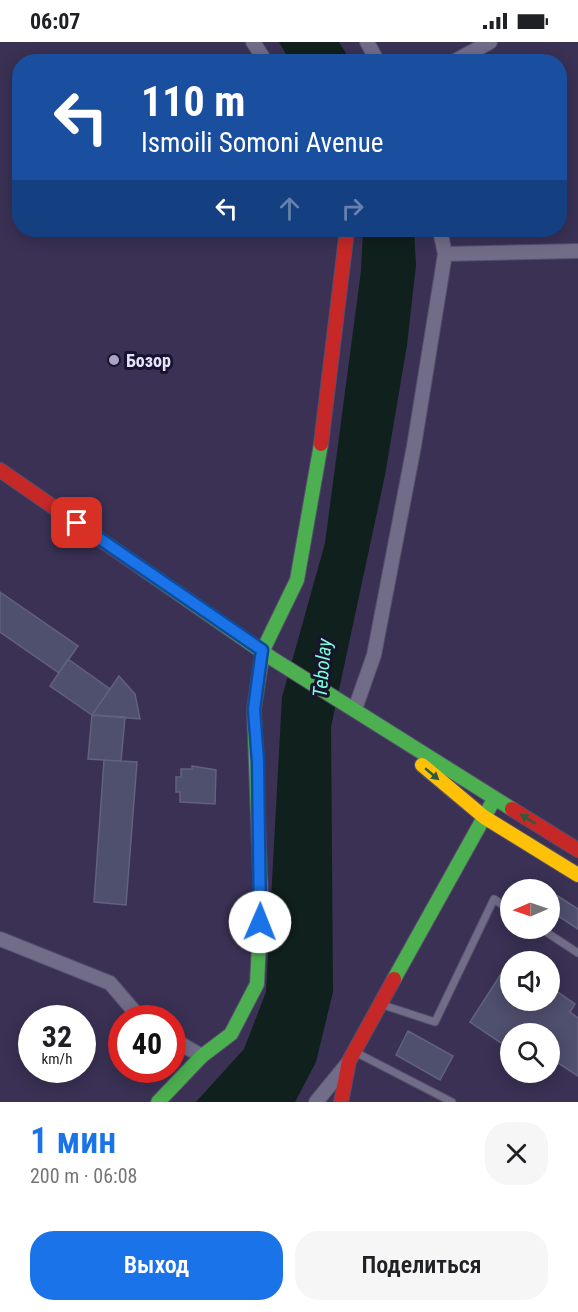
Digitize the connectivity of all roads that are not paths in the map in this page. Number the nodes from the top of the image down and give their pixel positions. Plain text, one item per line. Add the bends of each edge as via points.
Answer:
1 (490, 42) edge
2 (468, 54) edge
3 (346, 237) edge
4 (441, 237) edge
5 (578, 251) edge
6 (444, 254) junction
7 (1, 473) edge
8 (268, 654) junction
9 (355, 709) junction
10 (495, 799) junction
11 (484, 817) junction
12 (578, 850) edge
13 (578, 875) edge
14 (500, 903) edge
15 (0, 939) edge
16 (557, 939) edge
17 (578, 953) edge
18 (380, 1004) junction
19 (129, 1005) edge
20 (186, 1047) edge
21 (202, 1056) junction
22 (352, 1056) junction
23 (158, 1102) edge
24 (316, 1102) edge
25 (341, 1102) edge
26 (452, 1102) edge

1 - 2 street
3 - 8 street via 321,451 297,580
4 - 6 street
5 - 6 street
6 - 9 street via 414,446 374,655
7 - 8 street
8 - 9 street
8 - 21 street via 254,709 261,901 257,984 231,1034
9 - 10 street
9 -> 11 street
10 - 11 street
12 -> 10 street
11 - 13 street
11 - 18 street
14 - 18 lane via 494,899 435,1022
15 - 19 street via 110,983
16 - 17 lane
18 - 22 street
20 - 21 street
21 - 23 street
22 - 24 street
22 - 25 street
22 - 26 lane

